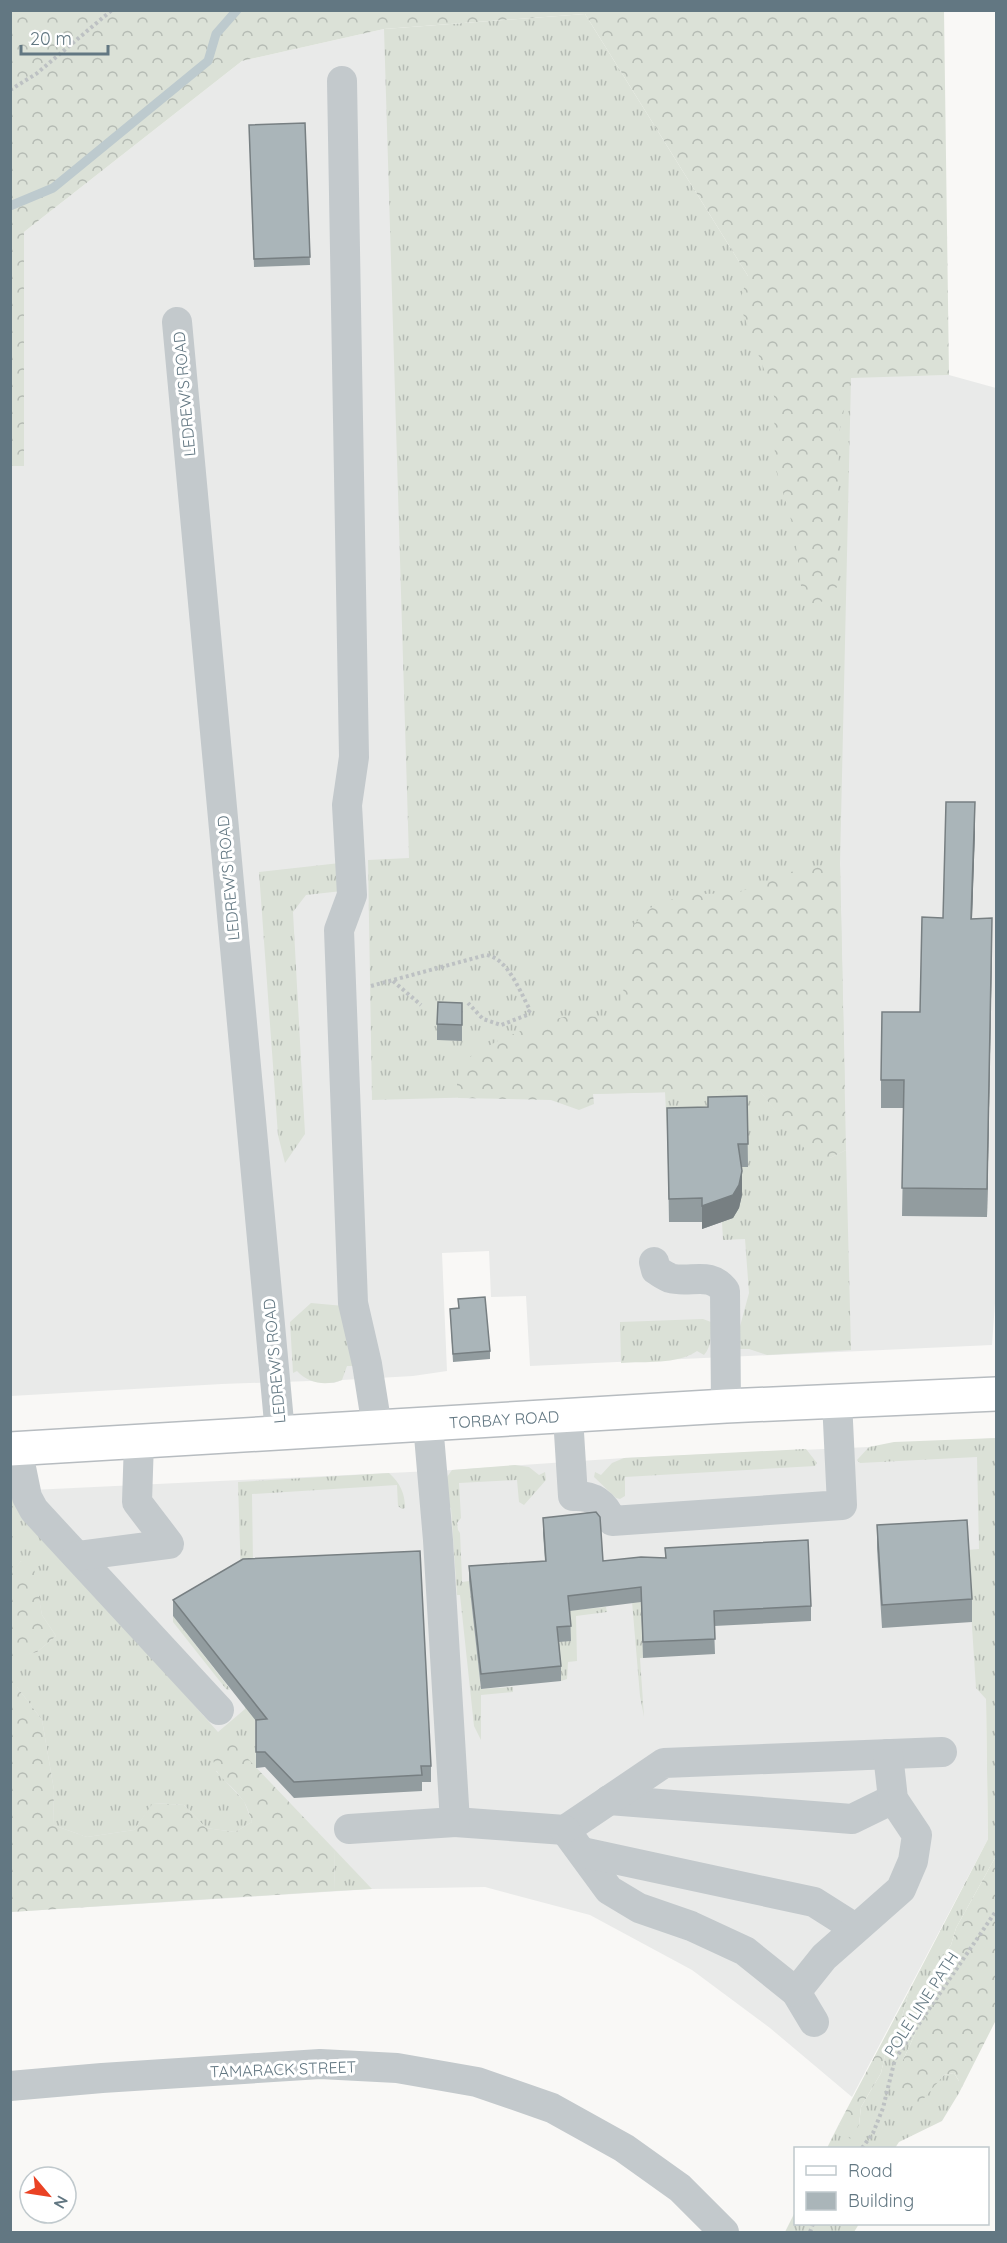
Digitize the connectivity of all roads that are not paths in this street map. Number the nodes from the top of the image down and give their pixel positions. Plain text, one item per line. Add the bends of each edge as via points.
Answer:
1 (342, 81) dead end
2 (177, 322) dead end
3 (654, 1262) dead end
4 (996, 1394) edge
5 (837, 1401) junction
6 (726, 1406) junction
7 (568, 1417) junction
8 (428, 1424) junction
9 (377, 1427) junction
10 (280, 1433) junction
11 (139, 1441) junction
12 (14, 1449) edge
13 (77, 1556) junction
14 (219, 1710) dead end
15 (942, 1752) dead end
16 (888, 1754) junction
17 (893, 1799) junction
18 (609, 1800) junction
19 (455, 1822) junction
20 (349, 1829) dead end
21 (574, 1841) junction
22 (855, 1928) junction
23 (796, 1992) junction
24 (814, 2022) dead end
25 (10, 2086) edge
26 (723, 2232) edge

1 - 9 street via 354,757 347,805 352,895 339,930 354,1303
2 - 10 street, LEDREW'S ROAD
3 - 6 street via 656,1270 672,1279 705,1278 725,1291
4 - 5 main road, TORBAY ROAD
5 - 6 main road, TORBAY ROAD
5 - 7 street via 842,1505 612,1521 606,1507 596,1499 573,1496
6 - 7 main road, TORBAY ROAD
7 - 8 main road, TORBAY ROAD
8 - 9 main road, TORBAY ROAD
8 - 19 street
9 - 10 main road, TORBAY ROAD
10 - 11 main road, TORBAY ROAD
11 - 12 main road, TORBAY ROAD
11 - 13 street via 137,1502 170,1544
12 - 13 street via 34,1510
13 - 14 street
15 - 16 street
16 - 17 street
16 - 18 street via 664,1763
17 - 18 street via 852,1819
17 - 22 street via 917,1835 913,1861 901,1889
18 - 21 street
19 - 20 street
19 - 21 street
21 - 22 street via 814,1902
21 - 23 street via 609,1890 639,1908 745,1951
22 - 23 street via 824,1957
23 - 24 street
25 - 26 street, TAMARACK STREET via 320,2064 397,2068 477,2082 552,2108 624,2148 680,2188

